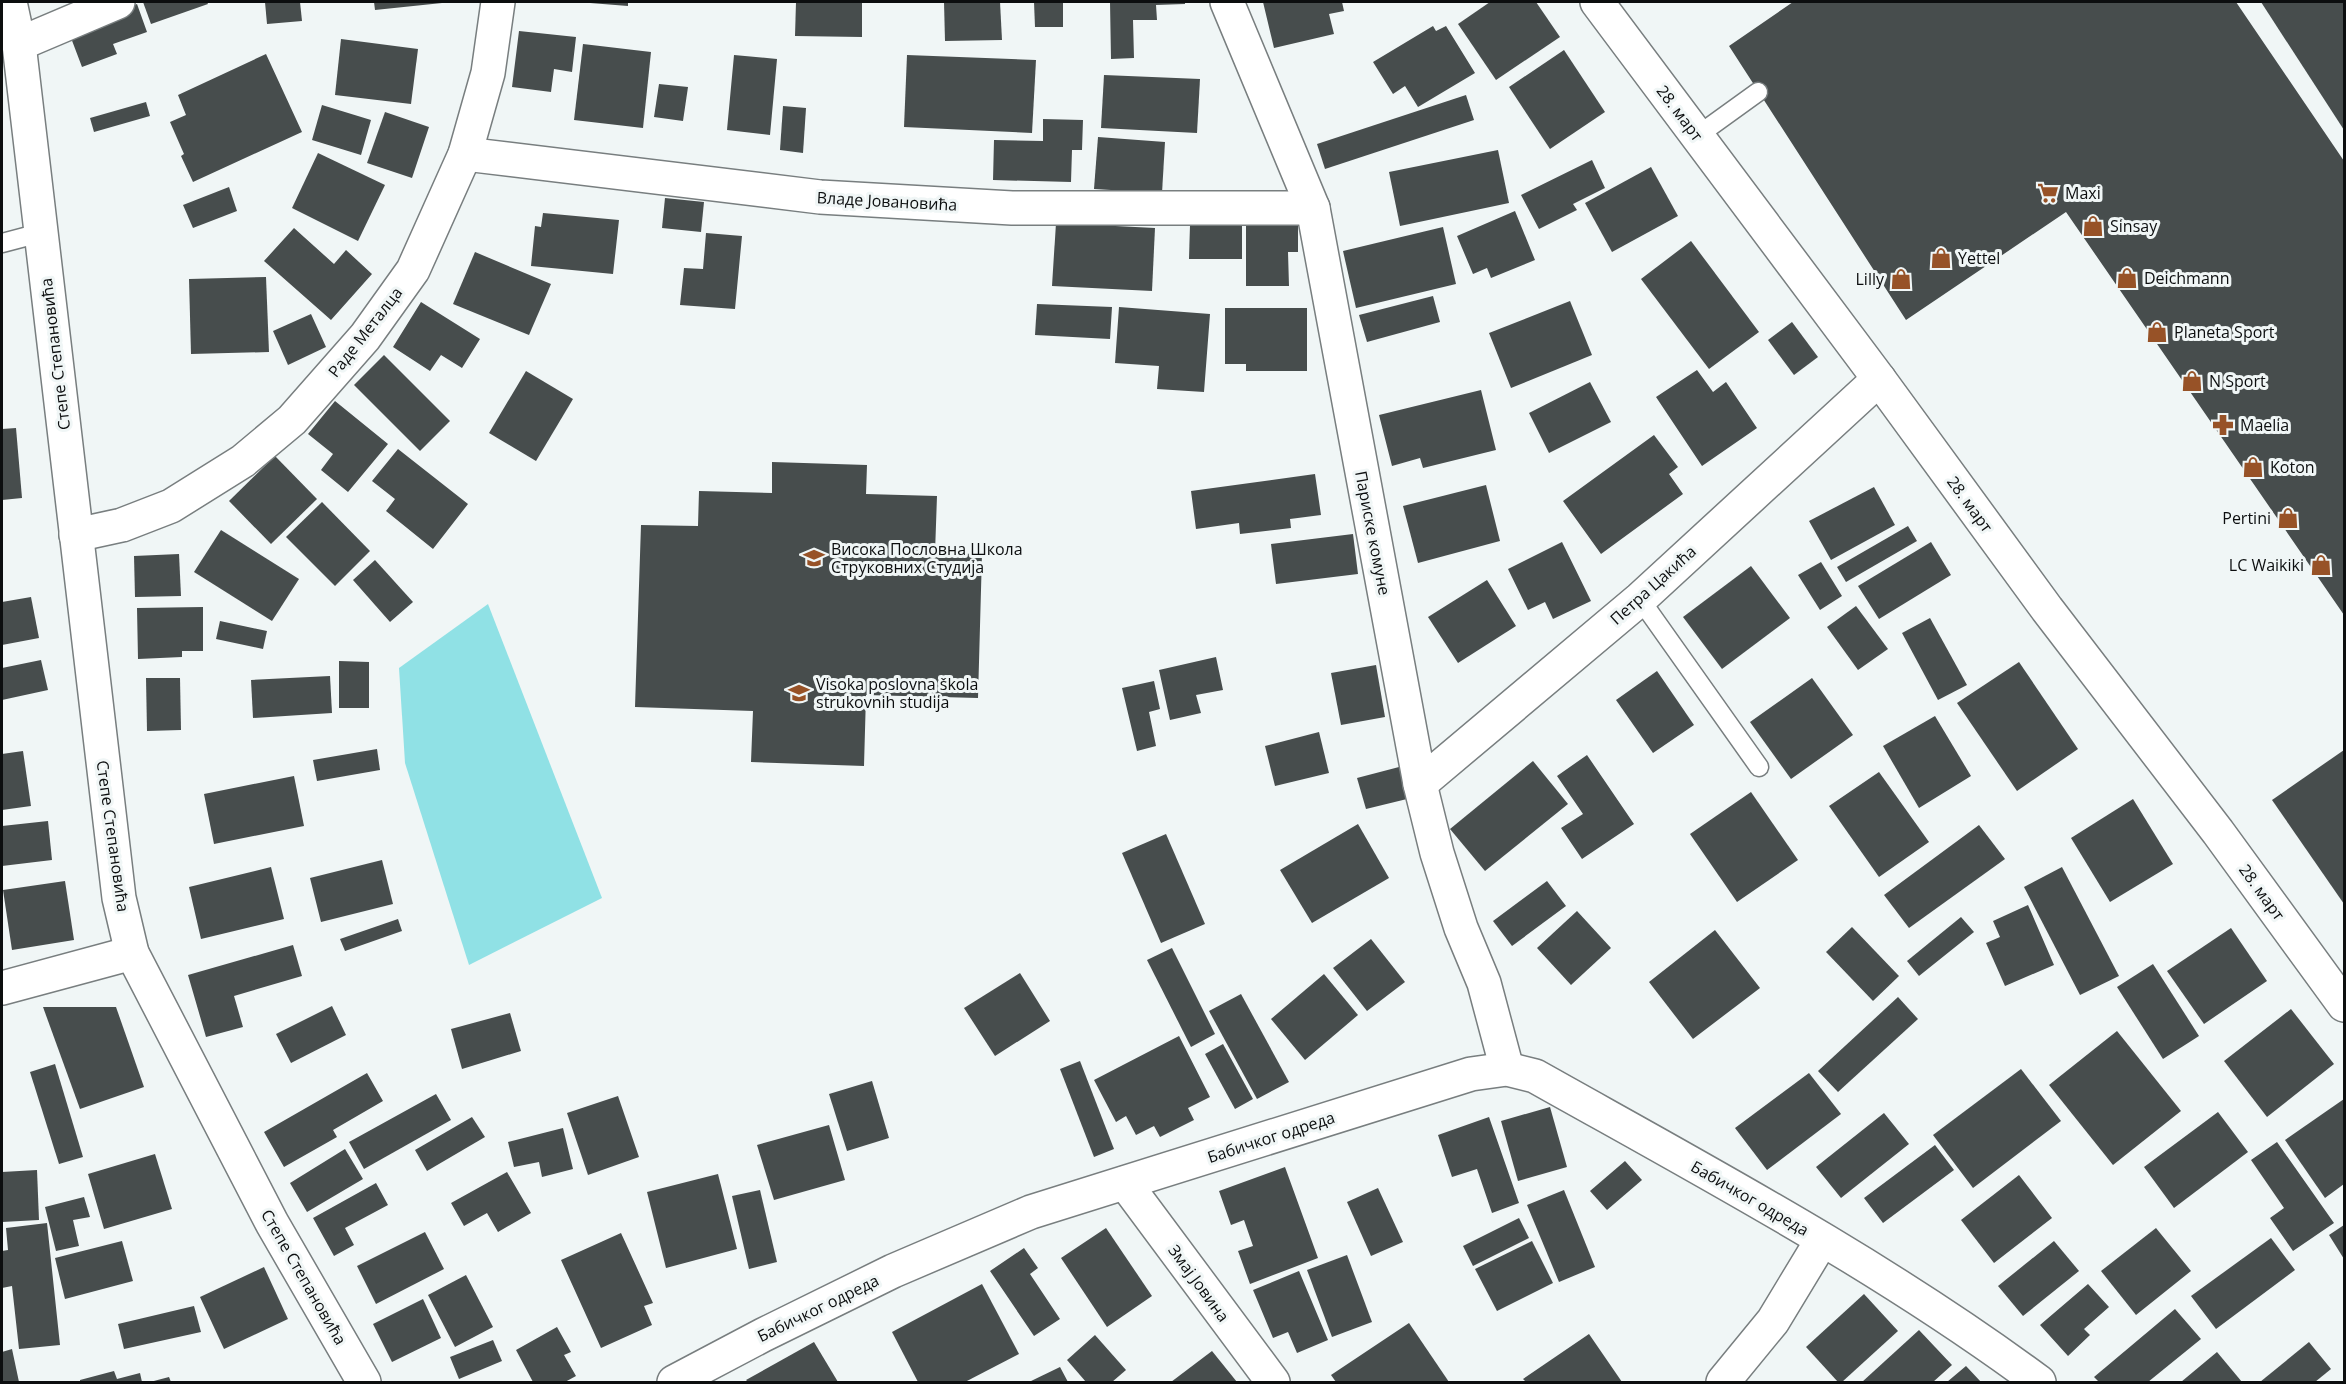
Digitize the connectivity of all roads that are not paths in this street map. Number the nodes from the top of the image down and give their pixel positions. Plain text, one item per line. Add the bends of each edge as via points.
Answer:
1 (10, 2) edge
2 (118, 2) edge
3 (498, 2) edge
4 (1227, 2) edge
5 (1597, 2) edge
6 (19, 44) junction
7 (1758, 92) dead end
8 (1697, 136) junction
9 (465, 154) junction
10 (1313, 208) junction
11 (40, 233) junction
12 (2, 243) edge
13 (1879, 379) junction
14 (76, 535) junction
15 (1640, 600) junction
16 (1759, 767) dead end
17 (1420, 784) junction
18 (132, 953) junction
19 (2, 988) edge
20 (2344, 1005) edge
21 (1507, 1069) junction
22 (1125, 1183) junction
23 (1822, 1240) junction
24 (718, 1372) edge
25 (364, 1383) edge
26 (674, 1383) edge
27 (1273, 1383) edge
28 (1723, 1383) edge
29 (2039, 1383) edge

1 - 6 street, Степе Степановића
2 - 6 street
3 - 9 street, Раде Металца via 488,73
4 - 10 street, Париске комуне
5 - 8 street, 28. март
6 - 11 street, Степе Степановића
7 - 8 lane
8 - 13 street, 28. март
9 - 10 street, Владе Јовановића via 820,197 1012,208
9 - 14 street, Раде Металца via 412,270 365,337 292,420 243,460 171,506 122,525
10 - 17 street, Париске комуне
11 - 12 lane
11 - 14 street, Степе Степановића
13 - 15 street, Петра Цакића
13 - 20 street, 28. март
14 - 18 street, Степе Степановића via 119,898
15 - 16 lane
15 - 17 street, Петра Цакића
17 - 21 street, Париске комуне via 1437,853 1484,983
18 - 19 street
18 - 25 street, Степе Степановића via 272,1223
21 - 22 street, Бабичког одреда via 1471,1074
21 - 23 street, Бабичког одреда via 1534,1076
22 - 24 street, Бабичког одреда via 1031,1212 893,1271
22 - 27 street, Змај Јовина
23 - 28 street, Бабичког одреда via 1773,1321
23 - 29 street, Бабичког одреда via 1922,1299
24 - 26 street, Бабичког одреда

